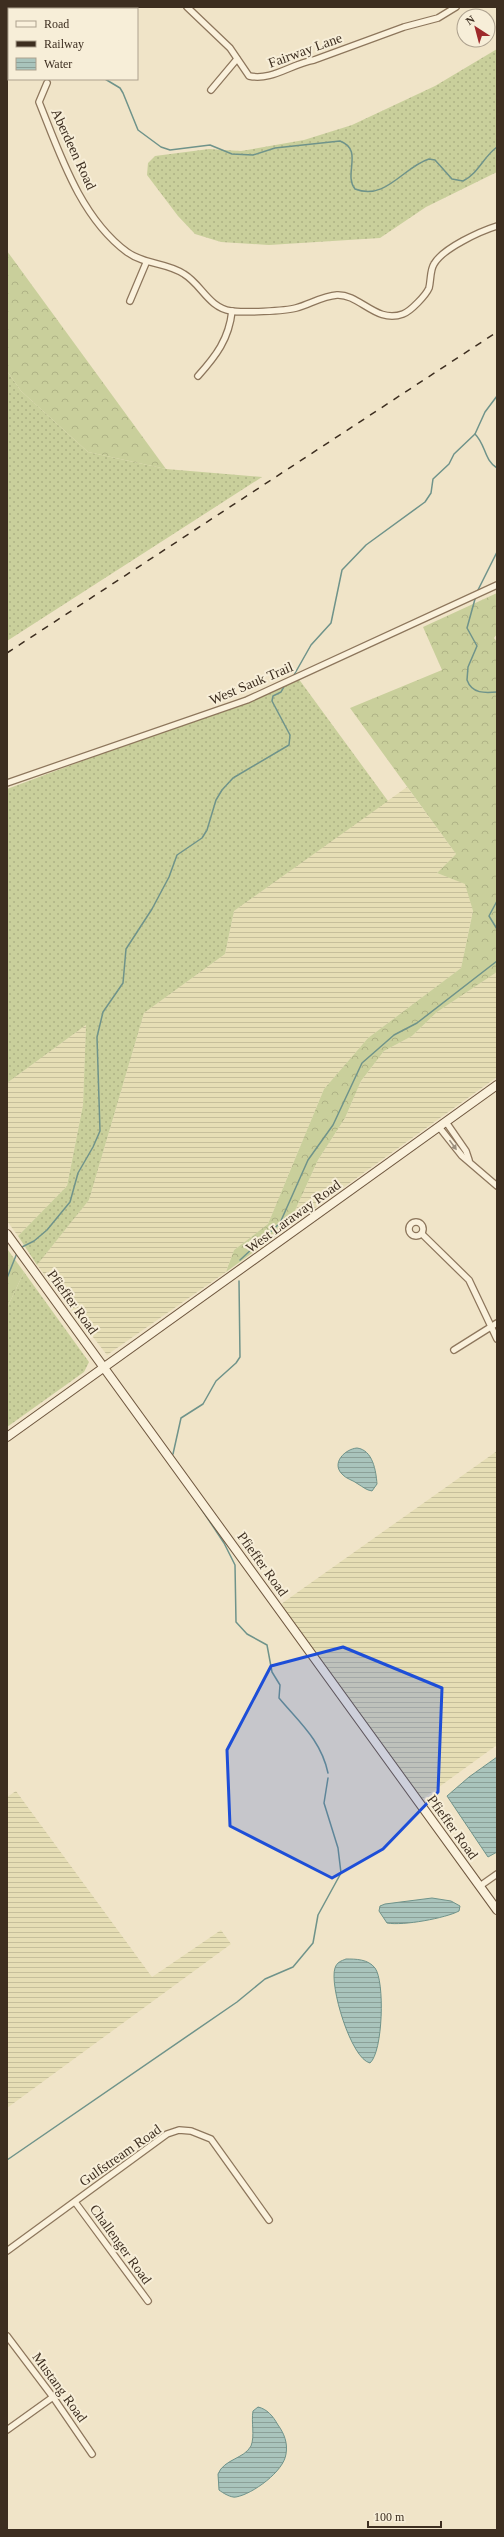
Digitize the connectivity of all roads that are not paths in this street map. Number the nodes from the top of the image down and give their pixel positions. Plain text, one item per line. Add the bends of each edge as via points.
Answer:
1 (187, 7) edge
2 (456, 7) edge
3 (237, 59) junction
4 (47, 83) dead end
5 (211, 90) dead end
6 (497, 226) edge
7 (146, 263) junction
8 (130, 301) dead end
9 (232, 311) junction
10 (198, 376) dead end
11 (497, 585) edge
12 (7, 783) edge
13 (497, 1085) edge
14 (442, 1124) junction
15 (497, 1186) edge
16 (7, 1234) edge
17 (422, 1234) dead end
18 (497, 1323) edge
19 (490, 1326) junction
20 (497, 1339) edge
21 (454, 1350) dead end
22 (105, 1368) junction
23 (7, 1437) edge
24 (497, 1874) edge
25 (480, 1886) junction
26 (497, 1910) edge
27 (75, 2202) junction
28 (269, 2220) dead end
29 (7, 2251) edge
30 (148, 2301) dead end
31 (7, 2336) edge
32 (53, 2397) junction
33 (7, 2430) edge
34 (92, 2454) dead end

1 - 3 street, Fairway Lane via 230,48
2 - 3 street, Fairway Lane via 438,18 404,27 314,60 298,63 269,76 248,76
3 - 5 street
4 - 7 street, Aberdeen Road via 39,102 69,174 93,216 109,236
6 - 9 street, Aberdeen Road via 477,232 434,263 428,289 404,314 389,317 342,295 294,308
7 - 8 street
7 - 9 street, Aberdeen Road via 180,271 195,281 217,307
9 - 10 street via 230,329 217,355
11 - 12 street, West Sauk Trail via 247,700
13 - 14 street, West Laraway Road
14 - 15 street via 462,1156
14 - 22 street, West Laraway Road
16 - 22 street, Pfieffer Road
17 - 19 street via 470,1280
18 - 19 street
19 - 20 street
19 - 21 street
22 - 23 street, West Laraway Road
22 - 25 street, Pfieffer Road
24 - 25 street
25 - 26 street, Pfieffer Road
27 - 28 street, Gulfstream Road via 167,2134 191,2130 211,2139
27 - 29 street, Gulfstream Road
27 - 30 street, Challenger Road
31 - 32 street, Mustang Road
32 - 33 street
32 - 34 street, Mustang Road

